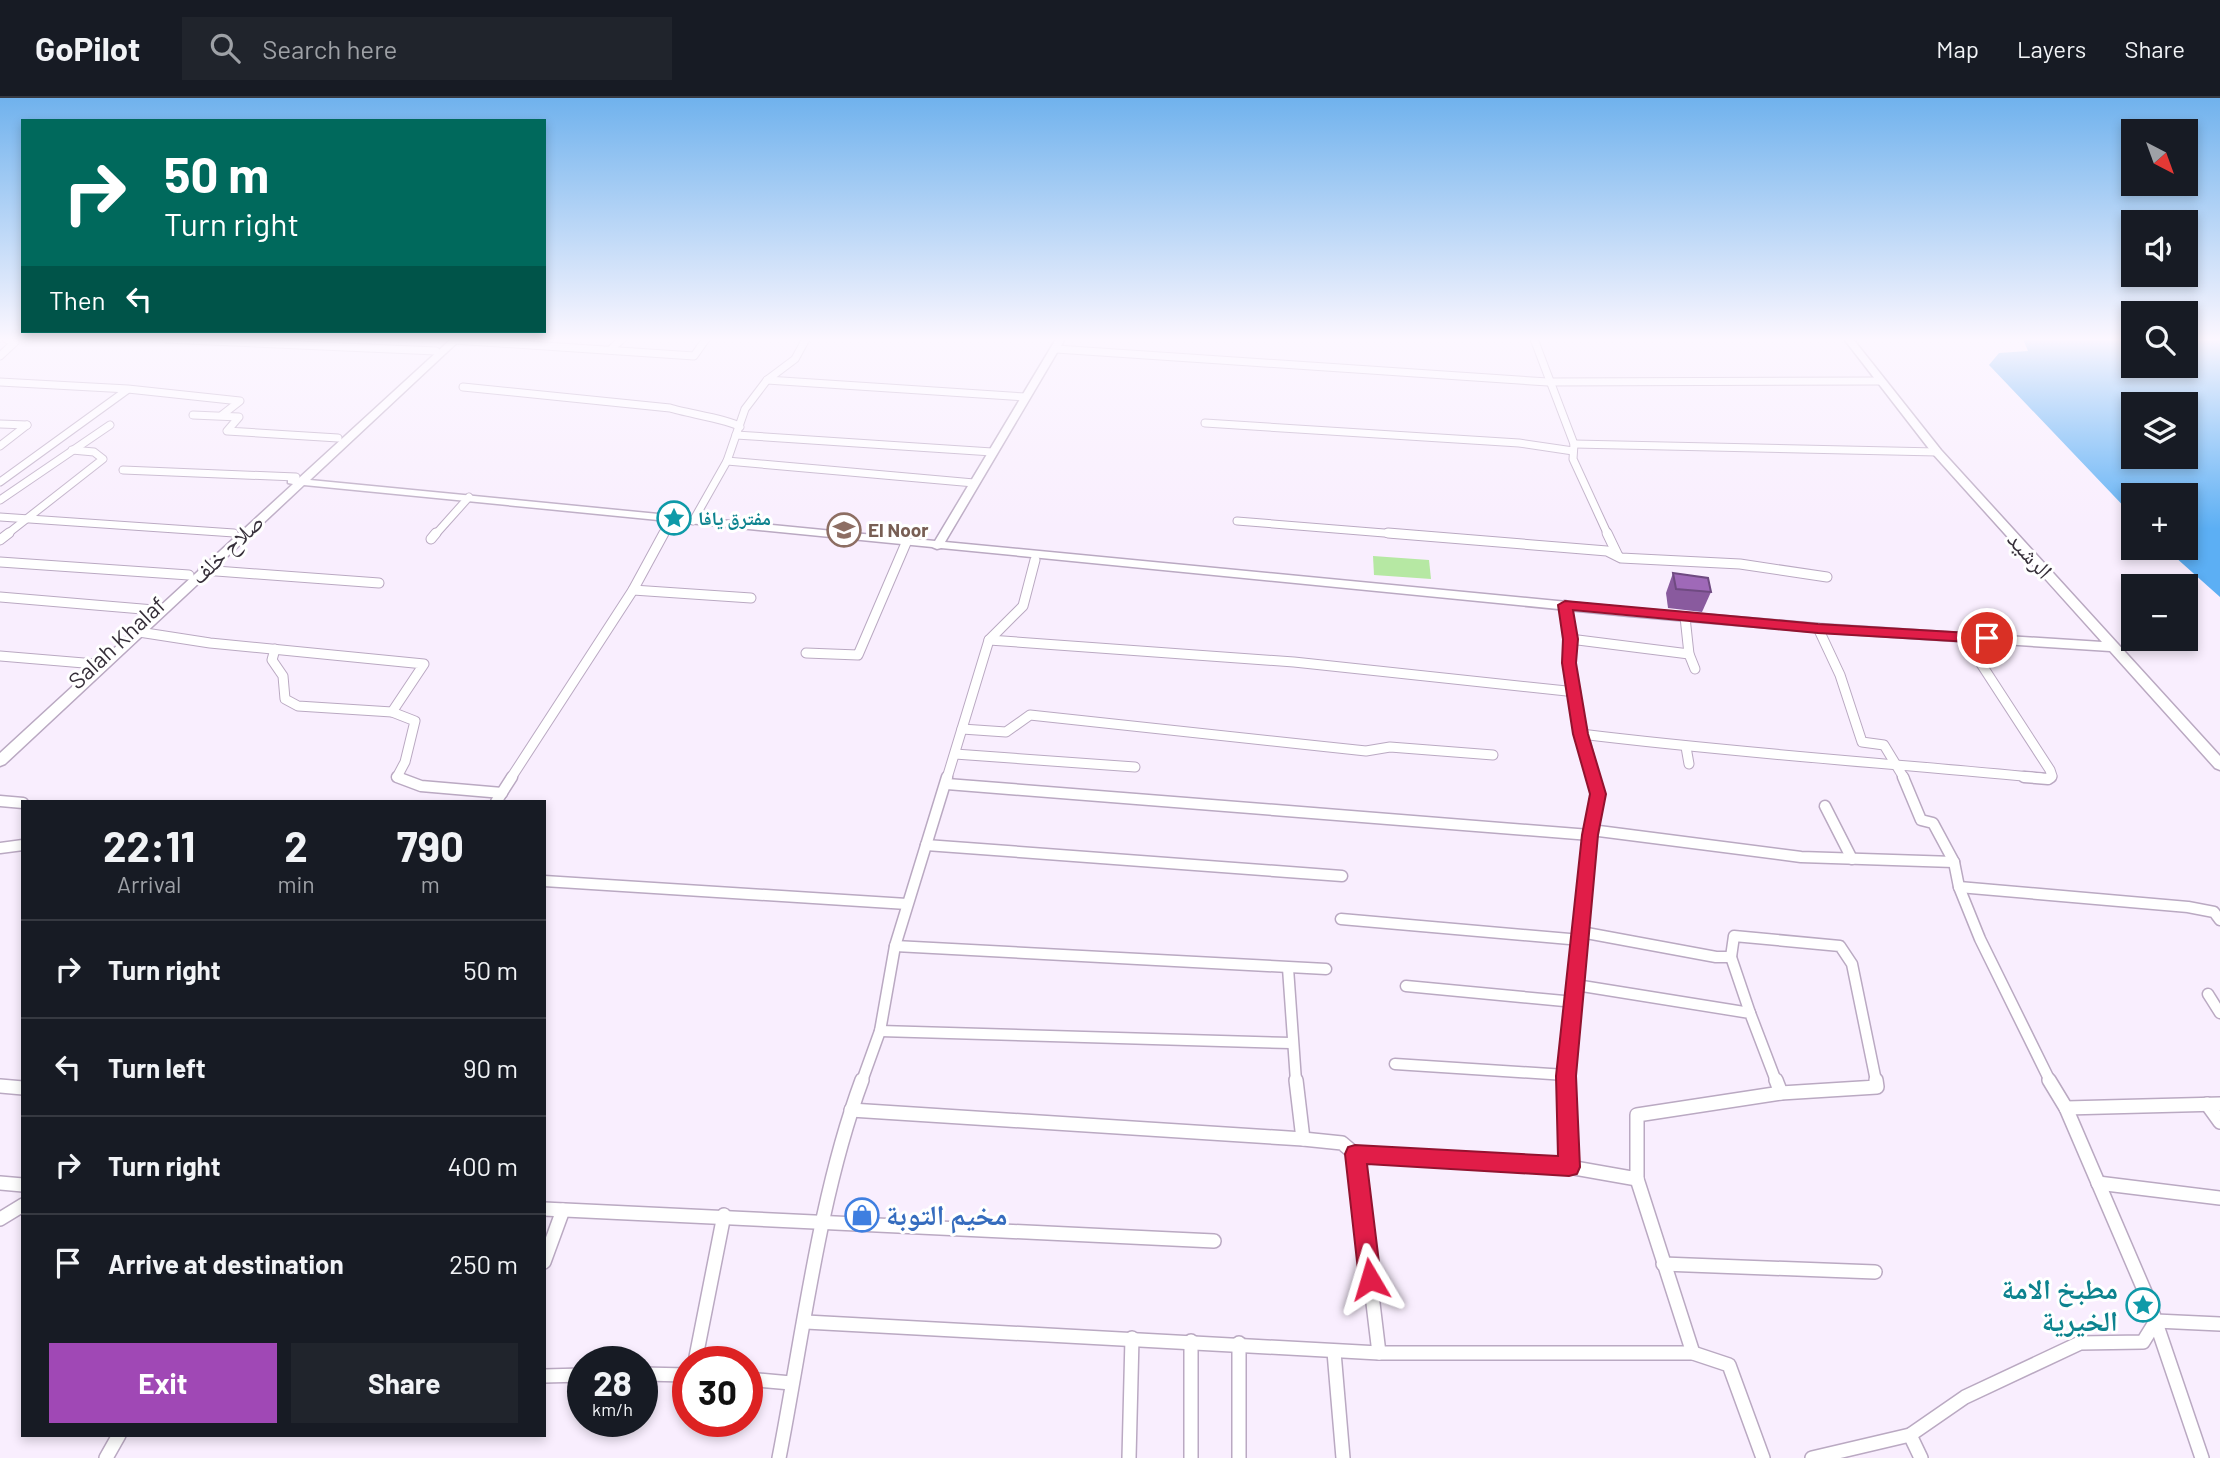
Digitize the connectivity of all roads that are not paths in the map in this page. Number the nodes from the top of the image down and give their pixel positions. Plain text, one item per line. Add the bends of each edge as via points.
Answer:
1 (111, 402) edge
2 (238, 402) edge
3 (378, 402) edge
4 (382, 402) edge
5 (615, 402) edge
6 (750, 402) edge
7 (1022, 402) edge
8 (1556, 402) edge
9 (1897, 402) edge
10 (193, 415) dead end
11 (222, 415) junction
12 (1205, 423) dead end
13 (0, 424) edge
14 (110, 425) dead end
15 (738, 431) junction
16 (338, 438) junction
17 (0, 446) edge
18 (1574, 447) junction
19 (72, 450) junction
20 (992, 452) junction
21 (1937, 452) junction
22 (727, 461) junction
23 (123, 470) dead end
24 (295, 480) junction
25 (0, 482) edge
26 (974, 483) junction
27 (469, 497) junction
28 (0, 500) edge
29 (0, 517) edge
30 (28, 517) junction
31 (672, 519) junction
32 (1237, 520) dead end
33 (693, 521) junction
34 (234, 533) junction
35 (4, 534) edge
36 (431, 539) dead end
37 (0, 540) edge
38 (906, 543) junction
39 (937, 546) junction
40 (1621, 558) junction
41 (1035, 559) dead end
42 (0, 562) edge
43 (203, 570) junction
44 (189, 575) junction
45 (1827, 577) dead end
46 (379, 583) dead end
47 (633, 590) junction
48 (0, 597) edge
49 (751, 597) dead end
50 (1565, 605) junction
51 (154, 610) junction
52 (1685, 617) junction
53 (1818, 628) junction
54 (139, 632) junction
55 (1963, 636) junction
56 (1570, 639) junction
57 (989, 640) junction
58 (2110, 647) junction
59 (275, 649) junction
60 (806, 653) dead end
61 (1689, 654) junction
62 (0, 656) edge
63 (96, 664) junction
64 (1695, 669) dead end
65 (1576, 692) junction
66 (392, 712) junction
67 (962, 729) junction
68 (1581, 734) junction
69 (1686, 747) junction
70 (0, 749) edge
71 (955, 754) junction
72 (1493, 755) dead end
73 (0, 761) edge
74 (1689, 764) dead end
75 (1898, 765) junction
76 (2220, 765) edge
77 (1135, 767) dead end
78 (947, 784) junction
79 (499, 797) edge
80 (0, 800) edge
81 (21, 803) edge
82 (1825, 806) dead end
83 (1590, 832) junction
84 (21, 845) edge
85 (926, 845) junction
86 (0, 848) edge
87 (1852, 859) junction
88 (1954, 862) junction
89 (1342, 876) dead end
90 (546, 881) edge
91 (1959, 887) junction
92 (907, 904) junction
93 (1341, 919) dead end
94 (2220, 920) edge
95 (1581, 936) junction
96 (895, 946) junction
97 (1731, 957) junction
98 (1287, 968) junction
99 (1325, 969) dead end
100 (1576, 985) junction
101 (1406, 986) dead end
102 (2208, 994) dead end
103 (1575, 1002) junction
104 (1750, 1013) junction
105 (2220, 1013) edge
106 (880, 1031) junction
107 (1291, 1043) junction
108 (1395, 1064) dead end
109 (1566, 1076) junction
110 (0, 1086) edge
111 (21, 1088) edge
112 (1781, 1093) junction
113 (2213, 1104) edge
114 (2066, 1108) junction
115 (850, 1110) junction
116 (2220, 1122) edge
117 (1303, 1139) junction
118 (1355, 1154) junction
119 (1569, 1167) junction
120 (1637, 1179) junction
121 (0, 1183) edge
122 (2098, 1183) junction
123 (21, 1185) edge
124 (2220, 1198) edge
125 (21, 1206) edge
126 (546, 1209) edge
127 (563, 1210) junction
128 (724, 1215) junction
129 (0, 1219) edge
130 (824, 1224) junction
131 (1214, 1241) dead end
132 (546, 1257) edge
133 (1663, 1264) junction
134 (1875, 1272) dead end
135 (2156, 1321) junction
136 (806, 1322) junction
137 (2220, 1324) edge
138 (1132, 1338) junction
139 (1191, 1341) junction
140 (1239, 1343) junction
141 (698, 1346) edge
142 (1334, 1352) junction
143 (1379, 1353) junction
144 (1693, 1353) junction
145 (567, 1375) edge
146 (546, 1376) edge
147 (763, 1380) edge
148 (791, 1383) junction
149 (1910, 1435) junction
150 (118, 1437) edge
151 (1865, 1452) edge
152 (106, 1458) edge
153 (779, 1458) edge
154 (1129, 1458) edge
155 (1191, 1458) edge
156 (1239, 1458) edge
157 (1343, 1458) edge
158 (1763, 1458) edge
159 (1812, 1458) edge
160 (1921, 1458) edge
161 (2202, 1458) edge

1 - 25 street
2 - 11 street
3 - 16 main road, Salah Khalaf
4 - 24 main road, صلاح خلف
5 - 15 street via 734,422
6 - 15 street
7 - 20 main road
8 - 18 street
9 - 21 main road, الرشيد
10 - 11 street
11 - 16 street via 239,417 227,431
12 - 18 street
13 - 17 street via 27,425
14 - 19 street
15 - 20 street
15 - 22 street
16 - 24 main road, Salah Khalaf
18 - 21 street
18 - 40 street via 1573,459 1610,534 1614,552
19 - 28 street
19 - 30 street via 94,452 103,459
20 - 26 main road
21 - 58 main road, الرشيد
22 - 26 street
22 - 33 street
23 - 24 street
24 - 27 main road
24 - 34 main road, Salah Khalaf
24 - 43 main road, صلاح خلف
26 - 39 main road
27 - 31 main road
27 - 36 street
29 - 30 street
30 - 34 street
30 - 35 street
31 - 33 main road
31 - 47 street
32 - 40 street via 1607,551
33 - 38 main road
34 - 44 main road, Salah Khalaf
35 - 37 street
38 - 39 main road
38 - 60 street via 858,655
39 - 50 main road
40 - 45 street via 1740,564
41 - 57 street via 1023,606
42 - 44 street
43 - 46 street
43 - 54 main road, صلاح خلف
44 - 51 main road, Salah Khalaf
47 - 49 street
47 - 79 street
48 - 51 street
50 - 52 main road
50 - 56 street
51 - 63 main road, Salah Khalaf
52 - 53 main road
52 - 61 street
53 - 55 main road
53 - 75 street via 1840,675 1862,742 1884,745
54 - 59 street via 201,644
54 - 73 main road, صلاح خلف
55 - 58 main road
55 - 75 street via 2052,776
56 - 61 street
56 - 65 street via 1569,663
57 - 65 street via 1294,662
57 - 67 street
58 - 76 main road, الرشيد
59 - 66 street via 272,660 283,676 285,699 298,706
59 - 66 street via 424,664
61 - 64 street
62 - 63 street
63 - 70 main road, Salah Khalaf
65 - 68 street
66 - 79 street via 415,721 397,777 410,785 489,789
67 - 71 street
67 - 72 street via 1006,732 1030,715 1366,751 1390,747
68 - 69 street
68 - 83 street via 1598,794
69 - 74 street
69 - 75 street
71 - 77 street
71 - 78 street
75 - 88 street via 1921,820 1933,823
78 - 83 street
78 - 85 street
80 - 81 street
82 - 87 street
83 - 87 street via 1788,856
83 - 95 street
84 - 86 street
85 - 89 street
85 - 92 street
87 - 88 street
88 - 91 street
90 - 92 street
91 - 94 street via 2188,907 2214,912
91 - 114 street via 1986,951
92 - 96 street
93 - 95 street
95 - 97 street
95 - 100 street
96 - 98 street
96 - 106 street
97 - 104 street
97 - 112 street via 1734,936 1751,936 1840,946 1852,964 1877,1087
98 - 99 street
98 - 107 street
100 - 103 street
100 - 104 street
101 - 103 street
102 - 105 street
103 - 109 street
104 - 112 street
106 - 107 street
106 - 115 street
107 - 117 street
108 - 109 street
109 - 119 street
110 - 111 street
112 - 120 street via 1637,1115
113 - 114 street
113 - 116 street
114 - 122 street
115 - 117 street
115 - 130 street
117 - 118 street via 1342,1143
118 - 119 street
118 - 143 street
119 - 120 street
120 - 133 street
121 - 123 street
122 - 124 street
122 - 135 street
125 - 129 street
126 - 127 street
127 - 128 street
127 - 132 street
128 - 130 street
128 - 141 street
130 - 131 street
130 - 136 street
133 - 134 street
133 - 144 street
135 - 137 street
135 - 149 street via 2143,1342 2080,1343 1965,1397
135 - 161 street
136 - 138 street
136 - 148 street
138 - 139 street
138 - 154 street
139 - 140 street
139 - 155 street
140 - 142 street
140 - 156 street
142 - 143 street
142 - 157 street
143 - 144 street
144 - 158 street via 1729,1365
145 - 146 street
147 - 148 street
148 - 153 street
149 - 151 street
149 - 160 street
150 - 152 street
151 - 159 street

